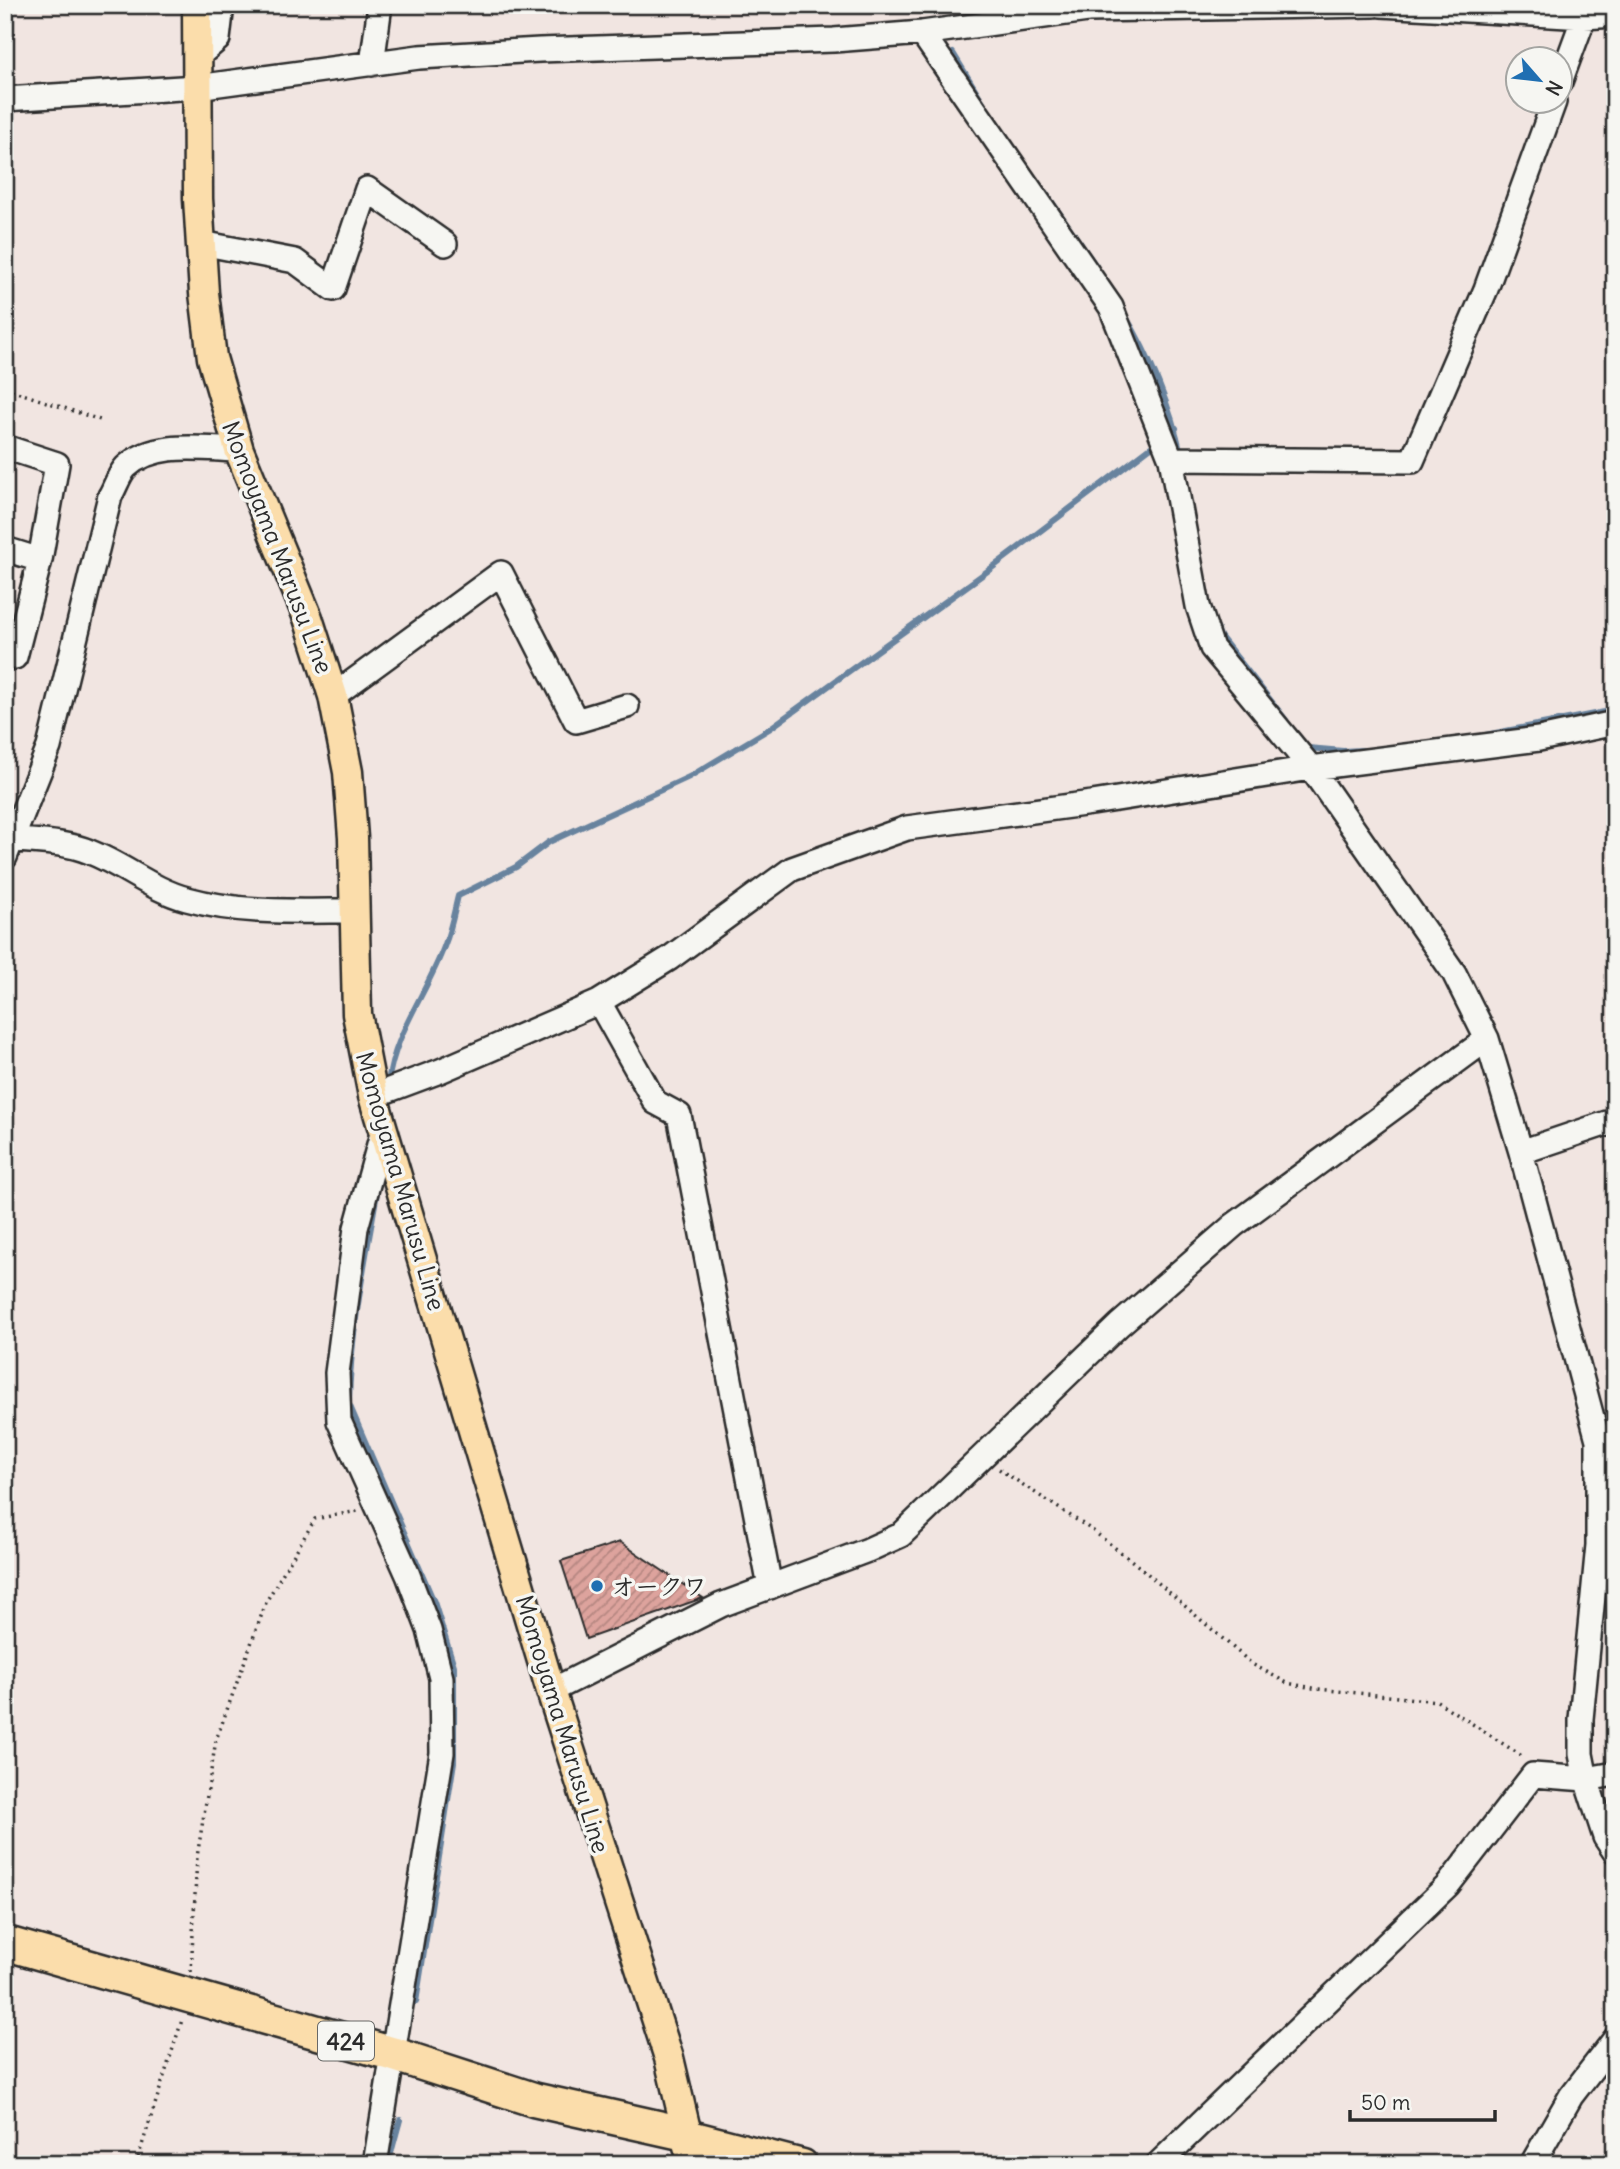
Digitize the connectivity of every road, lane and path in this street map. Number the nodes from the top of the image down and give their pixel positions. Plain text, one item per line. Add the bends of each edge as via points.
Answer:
1 (197, 5) edge
2 (222, 5) edge
3 (380, 5) edge
4 (1374, 5) edge
5 (1381, 5) edge
6 (1615, 15) edge
7 (1584, 17) junction
8 (922, 33) junction
9 (1573, 46) edge
10 (197, 57) junction
11 (372, 64) junction
12 (197, 87) junction
13 (5, 99) edge
14 (1549, 116) edge
15 (201, 243) junction
16 (445, 244) dead end
17 (5, 388) edge
18 (100, 420) dead end
19 (5, 447) edge
20 (239, 450) junction
21 (1171, 459) junction
22 (5, 550) edge
23 (40, 560) junction
24 (5, 656) edge
25 (333, 696) junction
26 (627, 706) dead end
27 (1615, 723) edge
28 (1311, 768) junction
29 (8, 846) edge
30 (353, 911) junction
31 (599, 1002) junction
32 (1487, 1039) junction
33 (373, 1096) junction
34 (1615, 1125) edge
35 (383, 1130) junction
36 (1521, 1152) junction
37 (981, 1457) junction
38 (378, 1508) junction
39 (770, 1587) junction
40 (551, 1690) junction
41 (1615, 1774) edge
42 (1533, 1775) junction
43 (1586, 1779) junction
44 (1615, 1852) edge
45 (5, 1943) edge
46 (190, 1996) junction
47 (1615, 2039) edge
48 (393, 2054) junction
49 (692, 2149) edge
50 (136, 2164) edge
51 (375, 2164) edge
52 (803, 2164) edge
53 (1158, 2164) edge
54 (1532, 2164) edge

1 - 10 main road, Momoyama Marusu Line
2 - 10 street via 218,39
3 - 11 street
4 - 8 street via 1088,10
5 - 7 street
6 - 7 street
7 - 9 street
8 - 11 street via 540,50
8 - 21 street via 1111,307
10 - 12 main road, Momoyama Marusu Line
11 - 12 street
12 - 13 street
12 - 15 main road, Momoyama Marusu Line
14 - 21 street via 1486,289 1412,461
15 - 16 street via 295,261 333,289 367,190
15 - 20 main road, Momoyama Marusu Line via 212,358
17 - 18 path
19 - 23 street via 57,464
20 - 25 main road, Momoyama Marusu Line via 308,618
20 - 29 street via 154,450 125,468 110,496 49,747
21 - 28 street via 1198,606 1212,648
22 - 23 street
23 - 24 street via 15,657
25 - 26 street via 501,573 576,721
25 - 30 main road, Momoyama Marusu Line via 348,772
27 - 28 street via 1539,739
28 - 31 street via 907,828 792,869 670,958
28 - 32 street via 1454,972
29 - 30 street via 56,844 90,852 186,899 249,910
30 - 33 main road, Momoyama Marusu Line via 357,1014
31 - 33 street
31 - 39 street via 654,1102 679,1115
32 - 36 street
32 - 37 street via 1234,1225 1119,1325
33 - 35 main road, Momoyama Marusu Line
34 - 36 street via 1607,1123
35 - 38 street via 356,1228 337,1373 339,1420
35 - 40 main road, Momoyama Marusu Line
36 - 43 street via 1598,1440 1598,1545 1581,1719
37 - 39 street via 901,1535
37 - 42 path via 1092,1530 1252,1664 1287,1683 1437,1701 1528,1760
38 - 46 path via 315,1519 267,1600 216,1740 197,1857
38 - 48 street via 429,1630 441,1678 442,1753
39 - 40 street via 722,1605
40 - 49 main road, Momoyama Marusu Line via 669,2058
41 - 43 street
42 - 43 street
42 - 53 street via 1448,1885
43 - 44 street via 1605,1837
45 - 46 highway, 424
46 - 48 highway, 424
46 - 50 path
47 - 54 street via 1571,2096
48 - 49 highway, 424
48 - 51 street
49 - 52 main road

